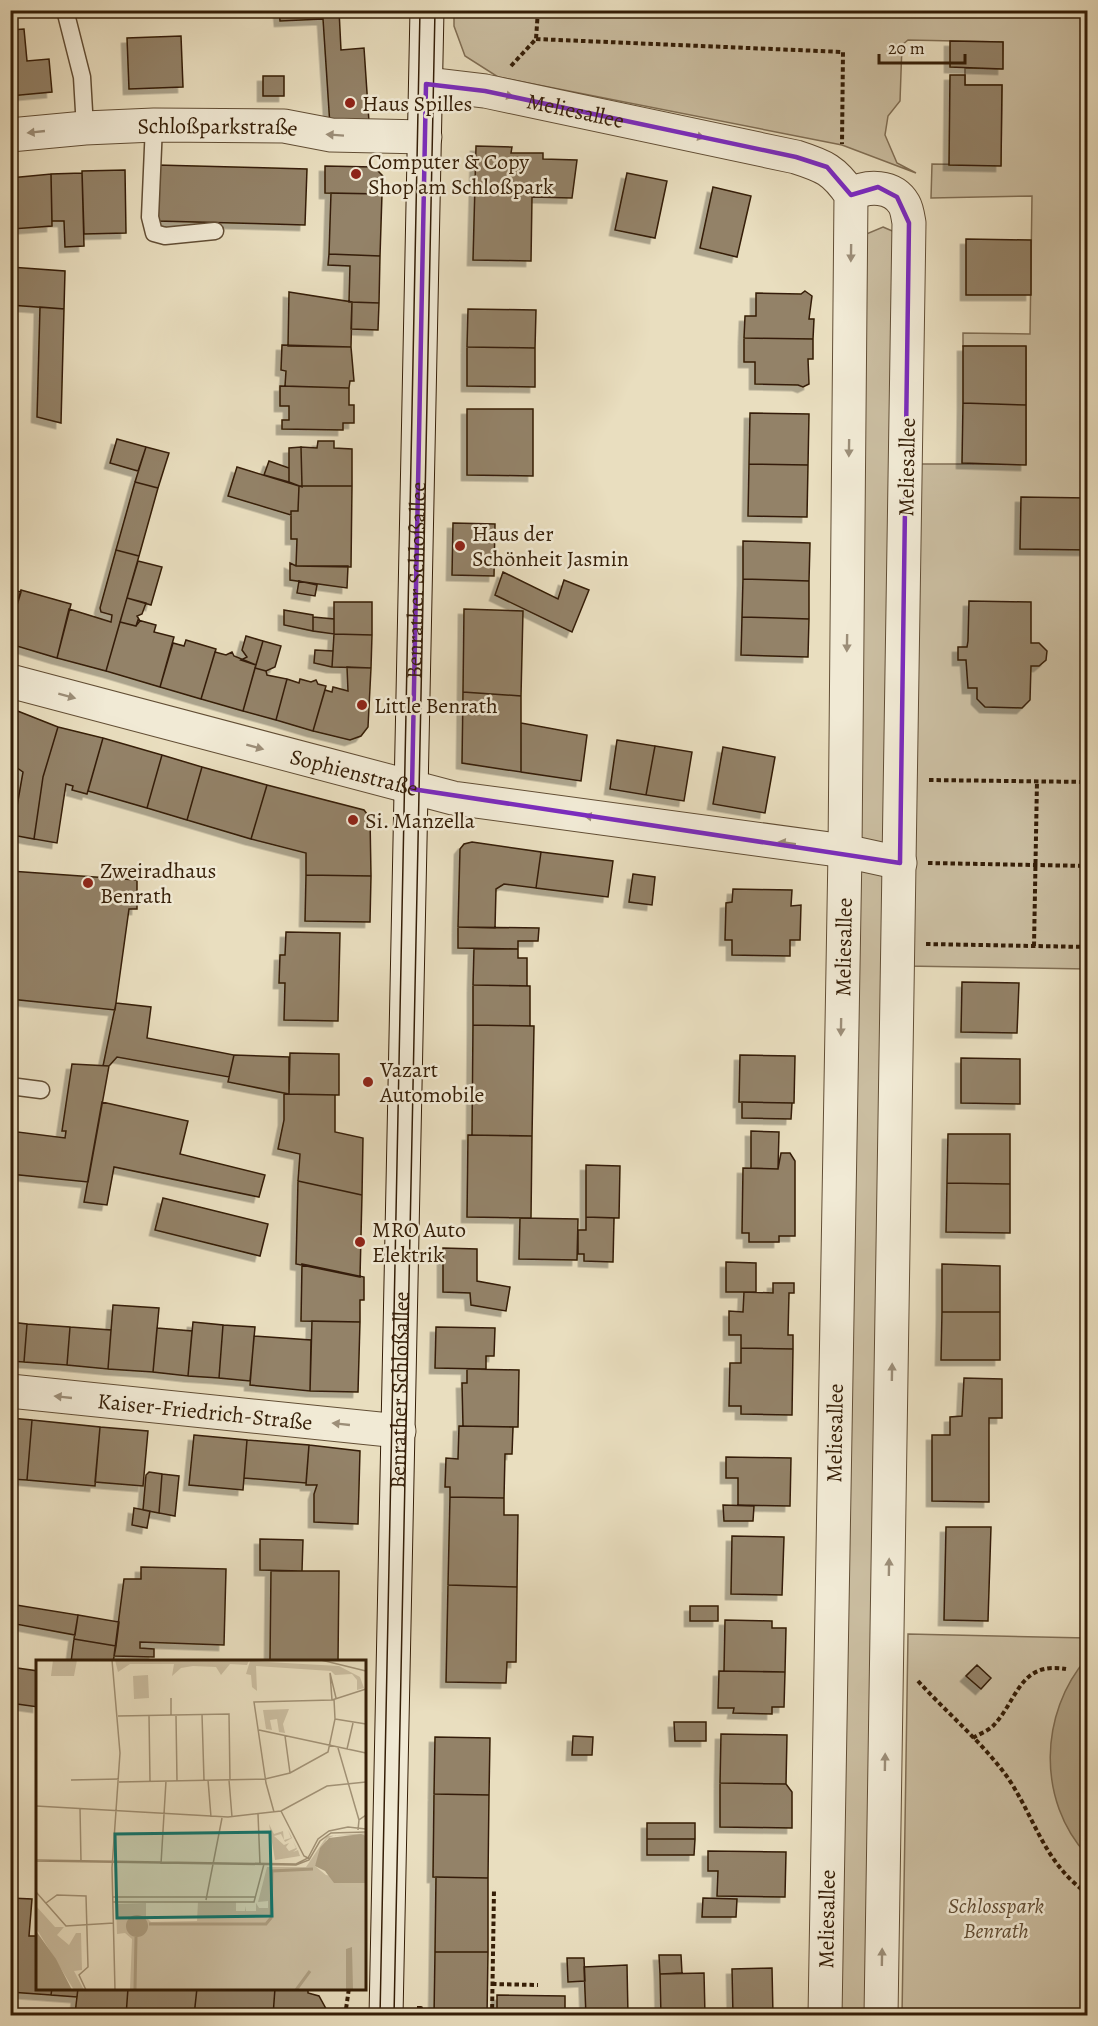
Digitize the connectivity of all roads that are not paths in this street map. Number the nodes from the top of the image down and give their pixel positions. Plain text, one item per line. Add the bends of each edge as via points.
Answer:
1 (65, 10) edge
2 (427, 10) edge
3 (426, 84) junction
4 (154, 126) junction
5 (85, 128) junction
6 (10, 135) edge
7 (425, 137) junction
8 (851, 195) junction
9 (215, 231) dead end
10 (10, 681) edge
11 (412, 789) junction
12 (844, 851) junction
13 (900, 863) junction
14 (10, 1086) edge
15 (41, 1090) dead end
16 (10, 1391) edge
17 (399, 1431) junction
18 (386, 2016) edge
19 (825, 2016) edge
20 (881, 2016) edge

1 - 5 lane via 82,77
2 - 3 street, Benrather Schloßallee
3 - 7 street, Benrather Schloßallee
3 -> 8 street, Meliesallee via 485,91 796,157 827,167
4 - 5 street, Schloßparkstraße
7 -> 4 street, Schloßparkstraße via 331,135 284,126
4 - 9 lane via 150,217 154,232 165,236
5 -> 6 street, Schloßparkstraße
7 - 11 street, Benrather Schloßallee
8 -> 12 street, Meliesallee
8 - 13 street, Meliesallee via 862,188 878,187 904,204 909,223
10 -> 11 street, Sophienstraße
12 -> 11 street, Sophienstraße via 453,798
11 - 17 street, Benrather Schloßallee
12 - 13 street
12 -> 19 street, Meliesallee
20 -> 13 street, Meliesallee
14 - 15 lane
17 -> 16 street, Kaiser-Friedrich-Straße
17 - 18 street, Benrather Schloßallee

